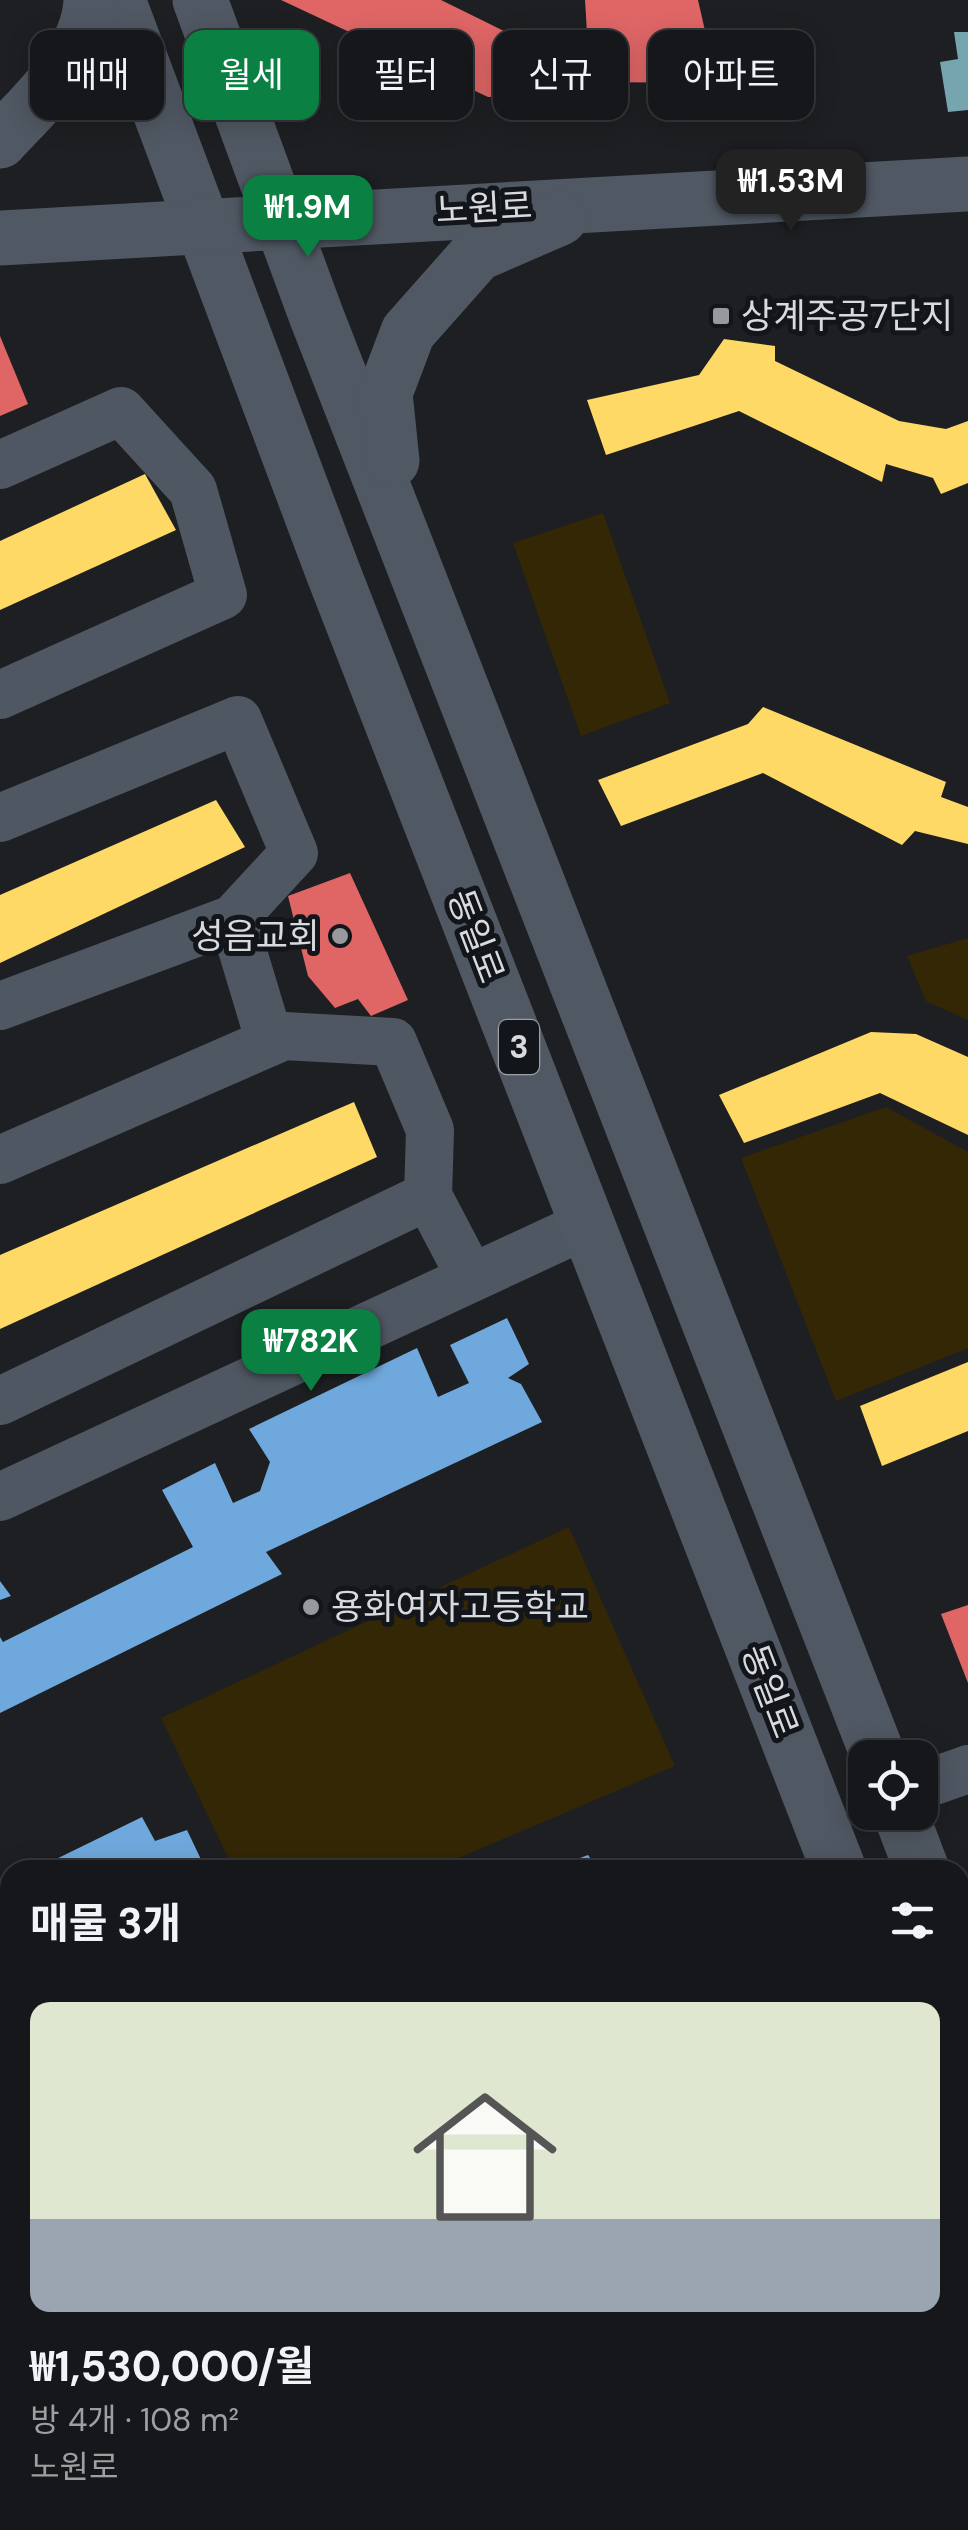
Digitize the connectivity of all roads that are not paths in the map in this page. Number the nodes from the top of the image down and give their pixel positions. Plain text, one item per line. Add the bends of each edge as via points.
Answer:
1 (91, 0) edge
2 (118, 0) edge
3 (200, 0) edge
4 (0, 141) edge
5 (968, 184) edge
6 (610, 201) junction
7 (284, 219) junction
8 (202, 223) junction
9 (0, 238) edge
10 (0, 465) edge
11 (398, 524) junction
12 (0, 695) edge
13 (0, 818) edge
14 (233, 919) junction
15 (0, 1006) edge
16 (270, 1042) junction
17 (0, 1160) edge
18 (428, 1196) junction
19 (588, 1224) junction
20 (470, 1276) junction
21 (0, 1401) edge
22 (0, 1497) edge
23 (872, 1740) edge
24 (968, 1769) edge
25 (938, 1780) edge
26 (907, 1830) edge
27 (836, 1860) edge
28 (918, 1860) edge

1 - 4 main road via 71,58
2 - 8 main road, 동일로 / 3
3 - 7 main road, 3
5 - 6 main road, 노원로
6 - 7 main road, 노원로
6 - 11 main road via 478,254 408,332 385,393
7 - 8 main road, 노원로
7 - 11 main road, 3
8 - 9 main road, 노원로
8 - 19 main road, 동일로 / 3
10 - 12 street via 120,412 194,490 223,596
11 - 23 main road, 3
13 - 14 street via 238,720 294,854
14 - 15 street
14 - 16 street
16 - 17 street
16 - 18 street via 284,1036 393,1042 430,1130
18 - 20 street
18 - 21 street
19 - 20 street
19 - 27 main road, 동일로 / 3
20 - 22 street
24 - 25 street
26 - 28 main road

